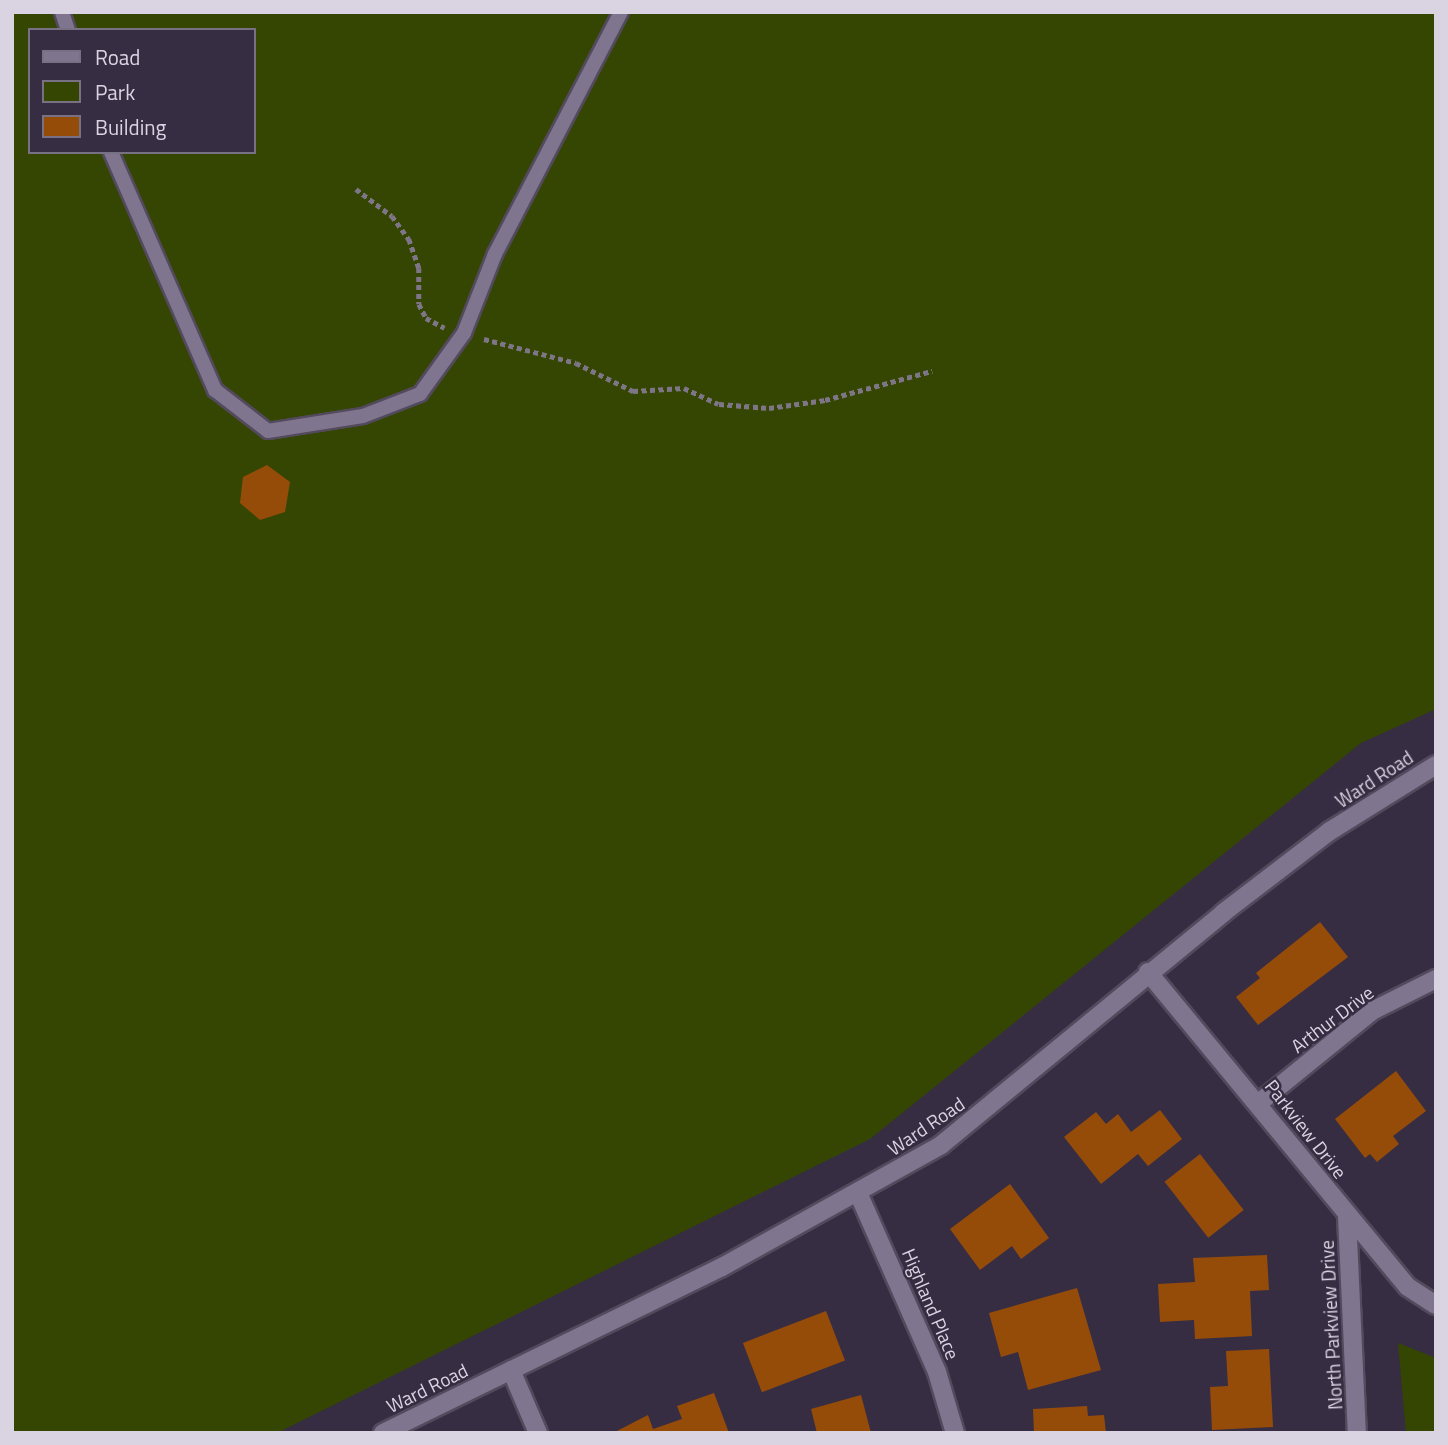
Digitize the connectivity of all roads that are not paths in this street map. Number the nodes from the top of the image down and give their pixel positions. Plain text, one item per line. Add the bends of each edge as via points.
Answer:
1 (621, 12) edge
2 (112, 154) edge
3 (1436, 765) edge
4 (1148, 972) junction
5 (1436, 979) edge
6 (1260, 1102) junction
7 (859, 1195) junction
8 (1347, 1216) junction
9 (1436, 1305) edge
10 (511, 1370) junction
11 (383, 1433) edge
12 (538, 1433) edge
13 (955, 1433) edge
14 (1357, 1433) edge

1 - 2 lane via 495,254 464,333 420,394 363,416 268,431 215,390
3 - 4 street, Ward Road via 1331,831
4 - 6 street, Parkview Drive
4 - 7 street, Ward Road via 941,1145
5 - 6 street, Arthur Drive via 1372,1011
6 - 8 street, Parkview Drive
7 - 10 street, Ward Road
7 - 13 street, Highland Place via 937,1372
8 - 9 street, Parkview Drive via 1408,1287
8 - 14 street, North Parkview Drive
10 - 11 street, Ward Road
10 - 12 street

